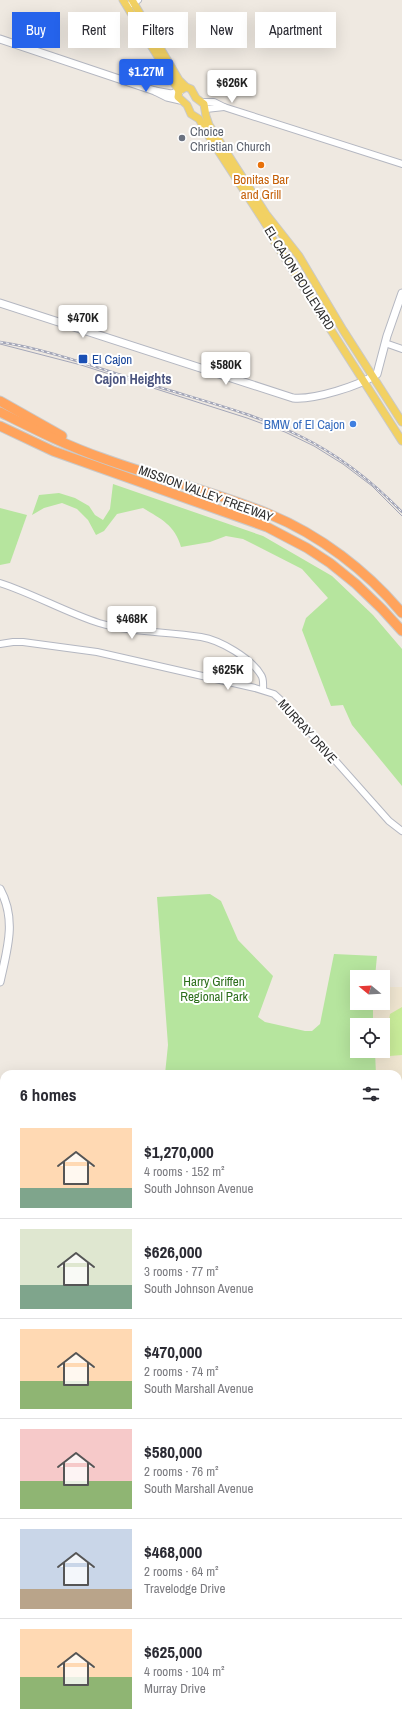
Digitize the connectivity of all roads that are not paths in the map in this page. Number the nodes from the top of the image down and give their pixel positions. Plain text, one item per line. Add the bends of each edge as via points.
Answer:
1 (131, 2) edge
2 (0, 39) edge
3 (181, 90) junction
4 (155, 91) junction
5 (180, 100) junction
6 (202, 102) junction
7 (224, 107) junction
8 (205, 111) junction
9 (196, 117) junction
10 (402, 164) edge
11 (402, 293) edge
12 (0, 303) edge
13 (385, 343) junction
14 (402, 349) edge
15 (373, 376) junction
16 (364, 381) junction
17 (0, 401) edge
18 (0, 412) edge
19 (402, 422) edge
20 (0, 426) edge
21 (0, 432) edge
22 (402, 441) edge
23 (53, 451) junction
24 (102, 458) junction
25 (0, 583) edge
26 (402, 613) edge
27 (402, 632) edge
28 (0, 644) edge
29 (263, 690) junction
30 (402, 831) edge
31 (0, 889) edge
32 (0, 982) edge

1 - 3 main road
2 - 4 main road
3 - 4 main road via 171,94
3 - 5 main road via 178,96
3 - 6 main road, EL CAJON BOULEVARD via 191,89
4 - 5 main road
5 - 9 main road, EL CAJON BOULEVARD
6 - 7 street via 214,102
6 - 8 main road, EL CAJON BOULEVARD
7 - 8 street
7 - 10 street
8 - 9 main road
8 - 15 main road, EL CAJON BOULEVARD via 210,125 266,214 299,256
9 - 16 main road, EL CAJON BOULEVARD
11 - 13 main road
12 - 16 main road via 293,398 304,399
13 - 14 street
13 - 15 main road via 376,374
15 - 16 main road
15 - 19 main road, EL CAJON BOULEVARD
16 - 22 main road, EL CAJON BOULEVARD
17 - 24 highway
18 - 24 highway, MISSION VALLEY FREEWAY
20 - 23 highway, MISSION VALLEY FREEWAY
21 - 23 highway
23 - 27 highway, MISSION VALLEY FREEWAY via 267,527 330,563 356,584
24 - 26 highway, MISSION VALLEY FREEWAY via 270,514 337,552 391,599
25 - 29 street via 110,626 213,640 230,648 252,665 261,676
28 - 29 street, MURRAY DRIVE via 23,642 97,652
29 - 30 street, MURRAY DRIVE via 274,694 285,704 389,822
31 - 32 main road via 10,919 10,940

